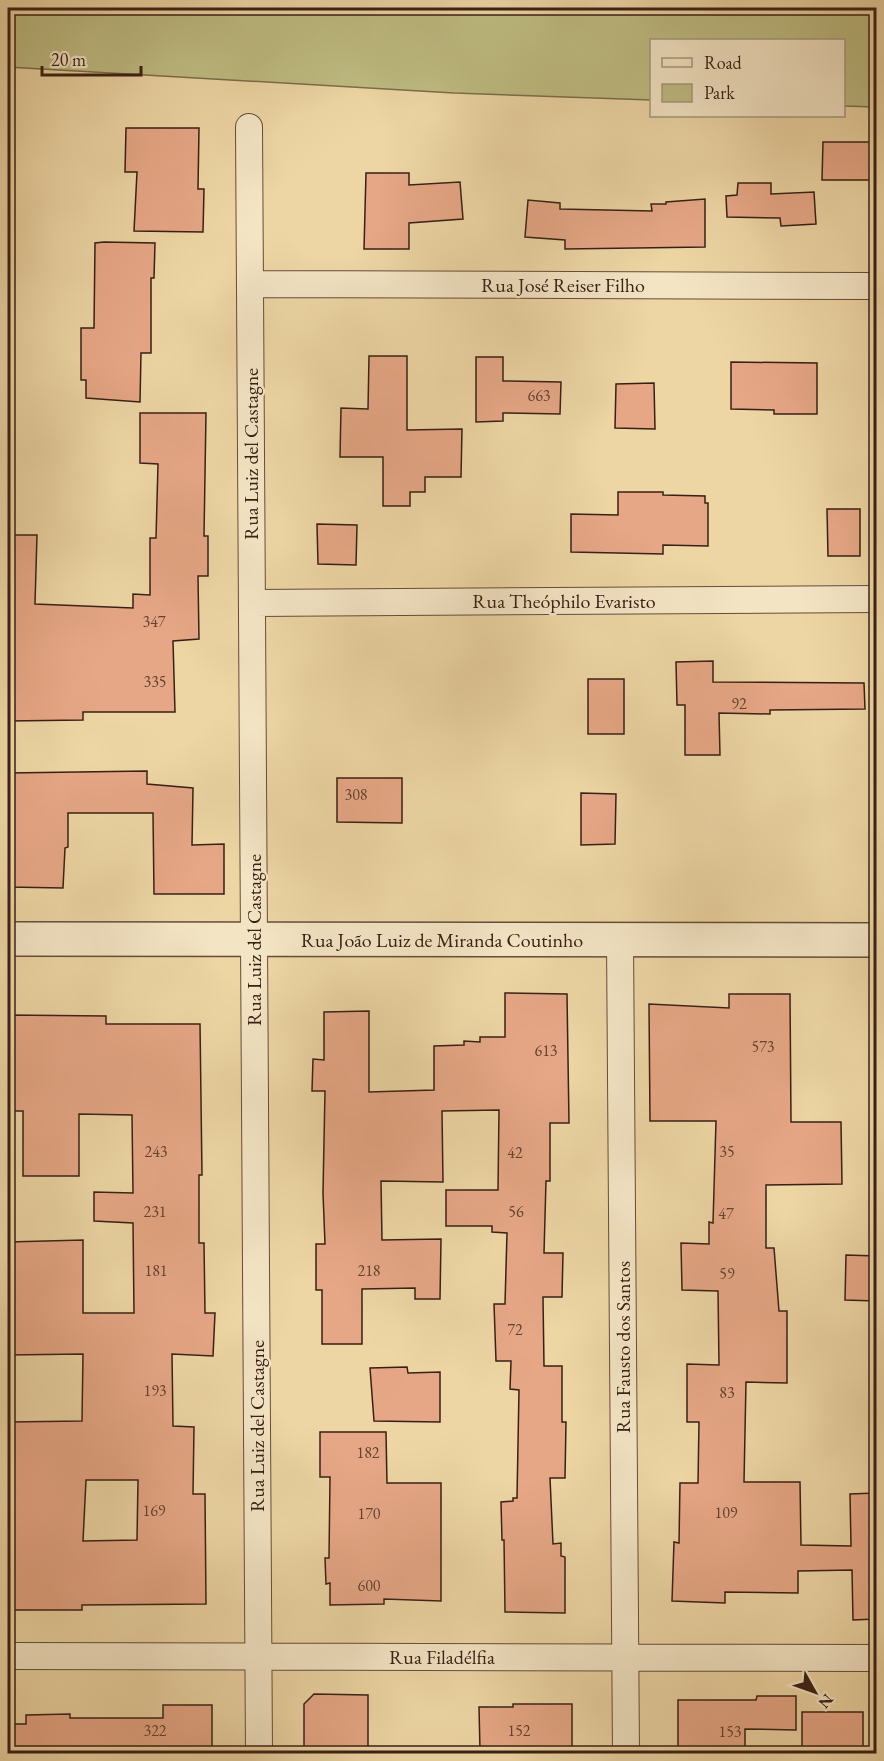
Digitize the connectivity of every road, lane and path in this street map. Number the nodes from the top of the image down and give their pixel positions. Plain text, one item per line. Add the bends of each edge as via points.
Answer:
1 (249, 127) dead end
2 (250, 284) junction
3 (876, 286) edge
4 (876, 599) edge
5 (252, 603) junction
6 (8, 939) edge
7 (254, 939) junction
8 (620, 940) junction
9 (876, 940) edge
10 (8, 1656) edge
11 (258, 1657) junction
12 (625, 1658) junction
13 (876, 1658) edge
14 (259, 1754) edge
15 (626, 1754) edge

1 - 2 street, Rua Luiz del Castagne
2 - 3 street, Rua José Reiser Filho
2 - 5 street, Rua Luiz del Castagne
4 - 5 street, Rua Theóphilo Evaristo
5 - 7 street, Rua Luiz del Castagne
6 - 7 street, Rua João Luiz de Miranda Coutinho
7 - 8 street, Rua João Luiz de Miranda Coutinho
7 - 11 street, Rua Luiz del Castagne
8 - 9 street, Rua João Luiz de Miranda Coutinho
8 - 12 street, Rua Fausto dos Santos
10 - 11 street, Rua Filadélfia
11 - 12 street, Rua Filadélfia
11 - 14 street, Rua Luiz del Castagne
12 - 13 street, Rua Filadélfia
12 - 15 street, Rua Fausto dos Santos

